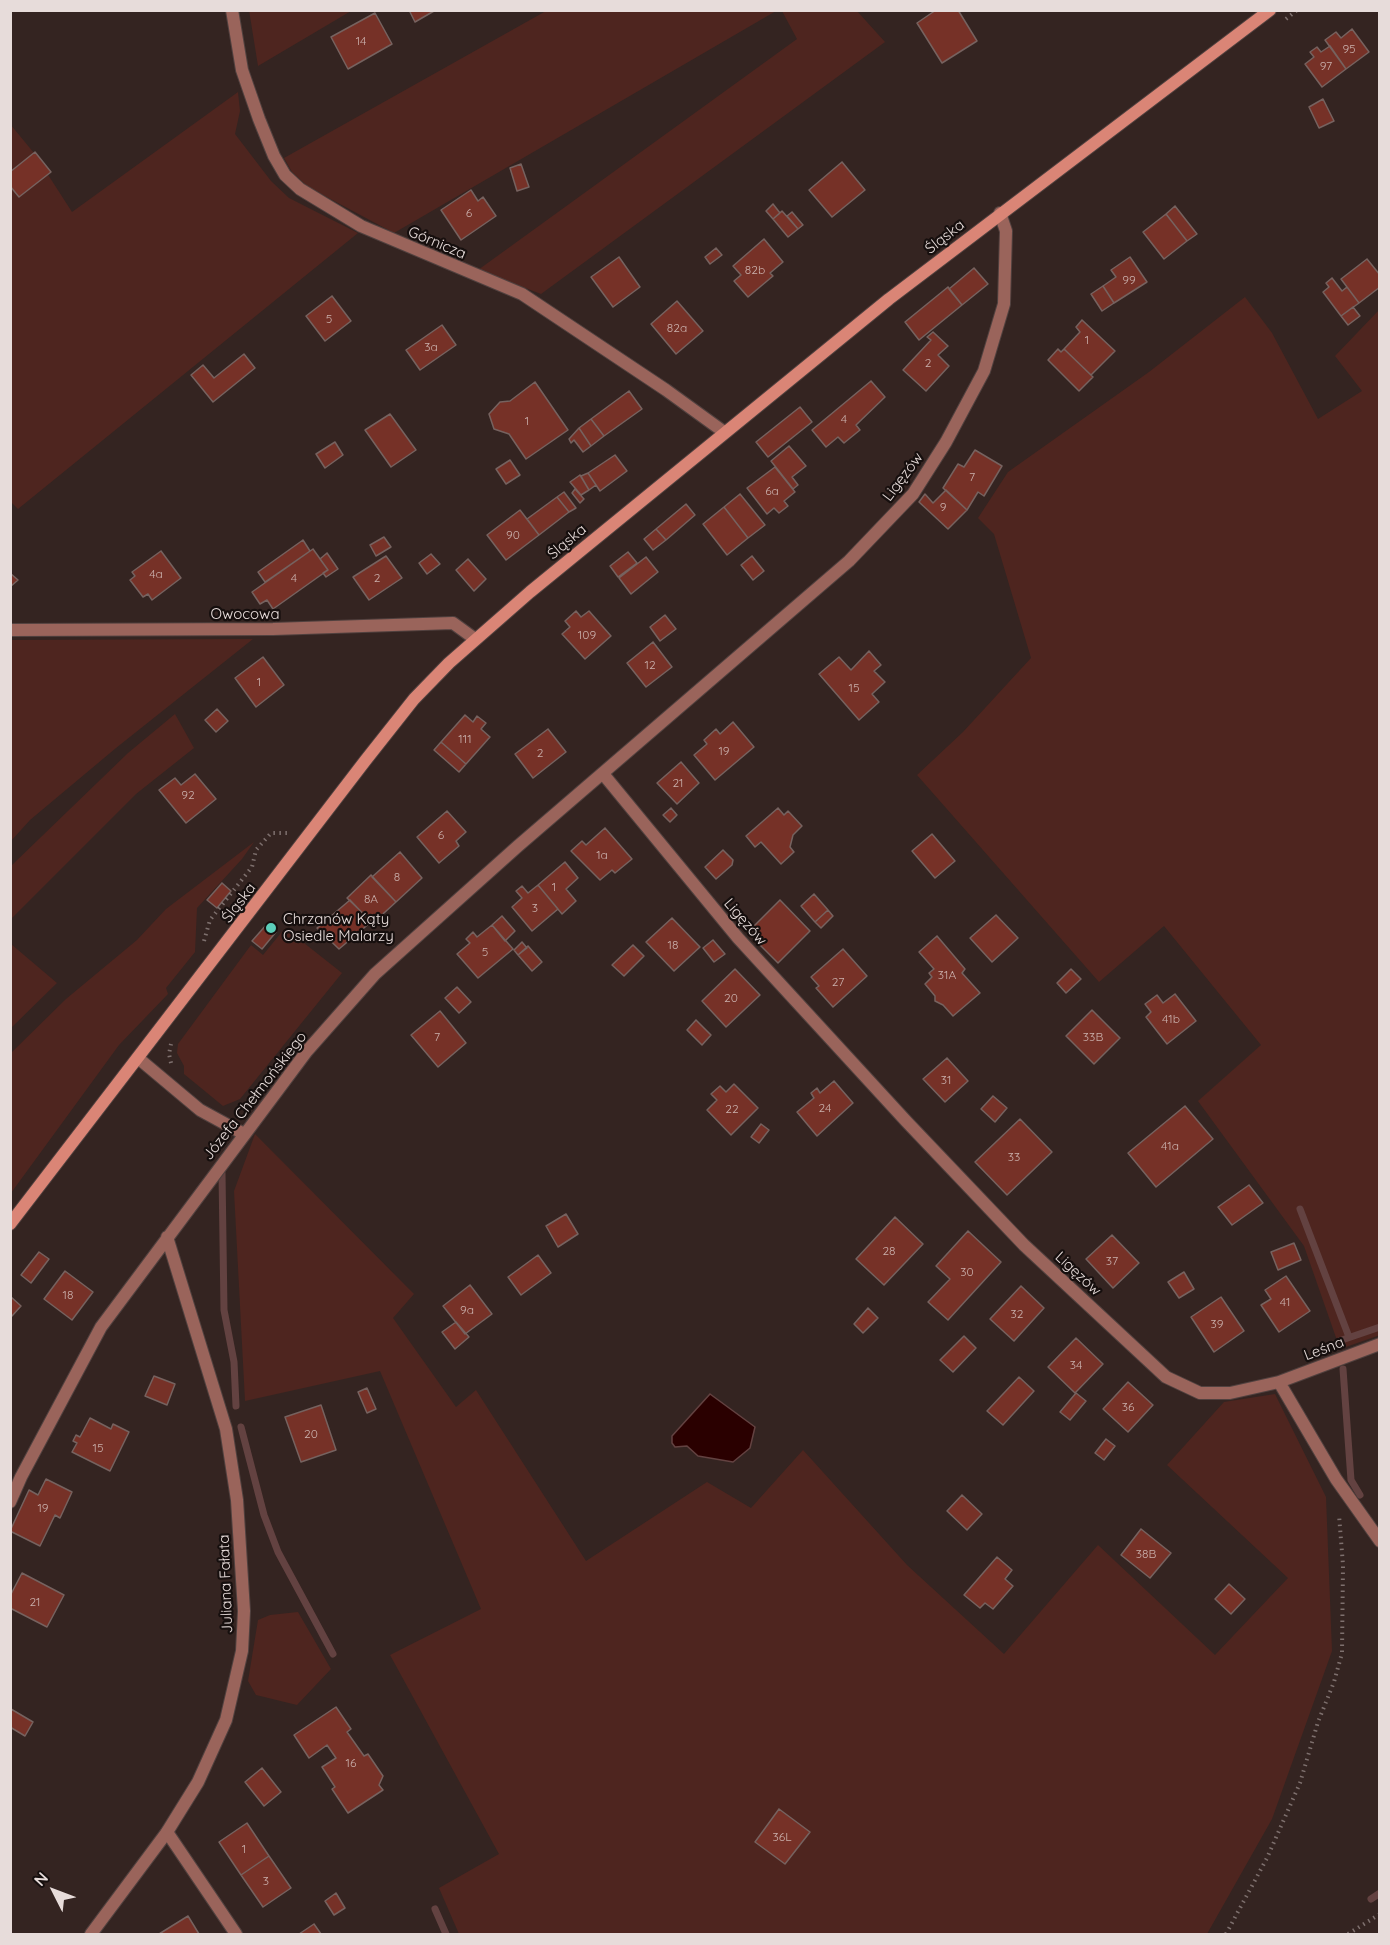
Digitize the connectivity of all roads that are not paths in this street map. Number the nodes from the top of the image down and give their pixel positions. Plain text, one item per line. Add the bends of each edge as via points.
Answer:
1 (232, 10) edge
2 (1270, 10) edge
3 (1000, 213) junction
4 (724, 432) junction
5 (10, 630) edge
6 (475, 639) junction
7 (604, 775) junction
8 (138, 1058) junction
9 (244, 1134) junction
10 (10, 1224) edge
11 (167, 1237) junction
12 (1380, 1344) edge
13 (1279, 1382) junction
14 (10, 1502) edge
15 (1380, 1541) edge
16 (167, 1832) junction
17 (91, 1935) edge
18 (236, 1935) edge

1 - 4 street, Górnicza via 242,70 259,119 285,175 300,189 361,226 522,294
2 - 3 main road, Śląska
3 - 4 main road, Śląska
3 - 7 street, Ligęzów via 1006,231 1004,304 987,360 946,442 913,494 849,561
4 - 6 main road, Śląska
5 - 6 street, Owocowa via 273,629 453,623
6 - 8 main road, Śląska via 414,699
7 - 9 street, Józefa Chełmońskiego via 375,974 307,1051
7 - 13 street, Ligęzów via 738,938 906,1121 1024,1245 1166,1377 1200,1393 1230,1393
8 - 9 street via 200,1110
8 - 10 main road, Śląska
9 - 11 street, Józefa Chełmońskiego
11 - 14 street, Józefa Chełmońskiego via 100,1327
11 - 16 street, Juliana Fałata via 226,1429 237,1500 244,1611 242,1651 226,1720 198,1782
12 - 13 street, Leśna
13 - 15 street via 1336,1479
16 - 17 street, Juliana Fałata
16 - 18 street

